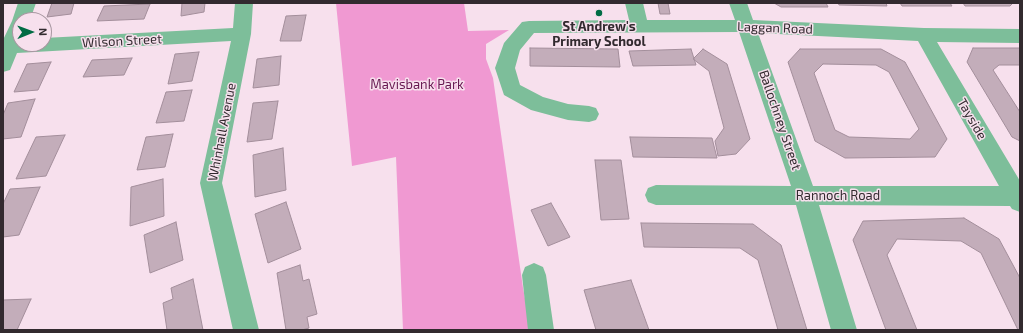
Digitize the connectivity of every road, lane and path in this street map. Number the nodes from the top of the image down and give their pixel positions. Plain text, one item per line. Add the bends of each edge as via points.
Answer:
1 (244, 3) edge
2 (634, 3) edge
3 (738, 3) edge
4 (639, 26) junction
5 (746, 26) junction
6 (242, 34) junction
7 (924, 35) junction
8 (1020, 36) edge
9 (12, 38) edge
10 (7, 47) edge
11 (3, 64) edge
12 (589, 114) dead end
13 (656, 195) dead end
14 (805, 196) junction
15 (1019, 198) edge
16 (534, 275) dead end
17 (246, 330) edge
18 (541, 330) edge
19 (844, 330) edge

1 - 6 street, Whinhall Avenue
2 - 4 street
3 - 5 street, Ballochney Street
4 - 5 street, Laggan Road
4 - 12 street, Laggan Road via 529,27 511,48 505,68 511,90 538,104 568,112
5 - 7 street, Laggan Road
5 - 14 street, Ballochney Street
6 - 10 street, Wilson Street
6 - 17 street, Whinhall Avenue via 211,183
7 - 8 street, Laggan Road
7 - 15 street, Tayside
9 - 10 street
10 - 11 street
13 - 14 street, Rannoch Road
14 - 15 street, Rannoch Road
14 - 19 street, Ballochney Street
16 - 18 street

